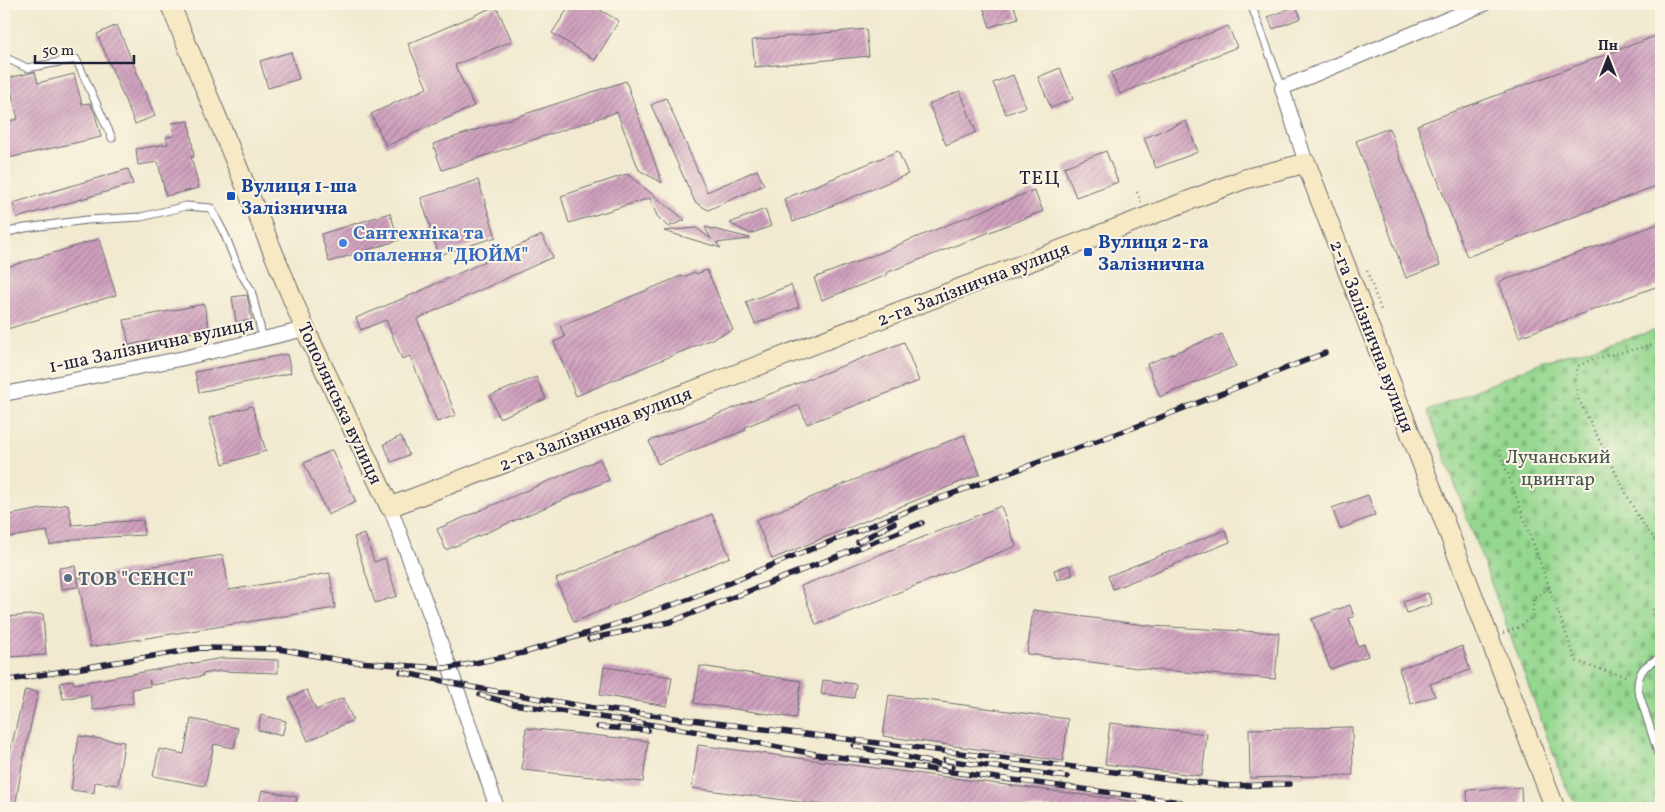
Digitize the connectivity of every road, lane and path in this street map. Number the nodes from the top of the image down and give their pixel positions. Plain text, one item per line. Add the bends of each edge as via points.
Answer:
1 (170, 4) edge
2 (1251, 4) edge
3 (1484, 4) edge
4 (4, 57) edge
5 (1282, 88) junction
6 (112, 138) dead end
7 (1306, 163) junction
8 (4, 233) edge
9 (305, 329) junction
10 (263, 339) junction
11 (1661, 344) edge
12 (4, 394) edge
13 (1499, 450) dead end
14 (390, 507) junction
15 (1661, 548) edge
16 (1549, 588) junction
17 (1653, 609) dead end
18 (1661, 630) edge
19 (1502, 634) dead end
20 (1661, 658) edge
21 (1638, 680) junction
22 (1661, 762) edge
23 (497, 808) edge
24 (1555, 808) edge

1 - 9 street, Тополянська вулиця
2 - 5 lane
3 - 5 street
4 - 6 lane via 27,68 76,59
5 - 7 street
7 - 14 street, 2-га Залізнична вулиця via 1245,179
7 - 24 street, 2-га Залізнична вулиця
8 - 10 lane via 78,221 141,217 186,206 211,208 251,290
9 - 10 street, 1-ша Залізнична вулиця
9 - 14 street, Тополянська вулиця
10 - 12 street, 1-ша Залізнична вулиця
11 - 15 path via 1593,359 1578,366 1575,380 1579,400 1610,462 1637,514
13 - 16 path
14 - 23 street, Тополянська вулиця via 450,668
16 - 19 path via 1533,599 1533,616
16 - 21 path via 1576,661
17 - 18 path
20 - 21 lane via 1642,670
21 - 22 lane via 1638,690

